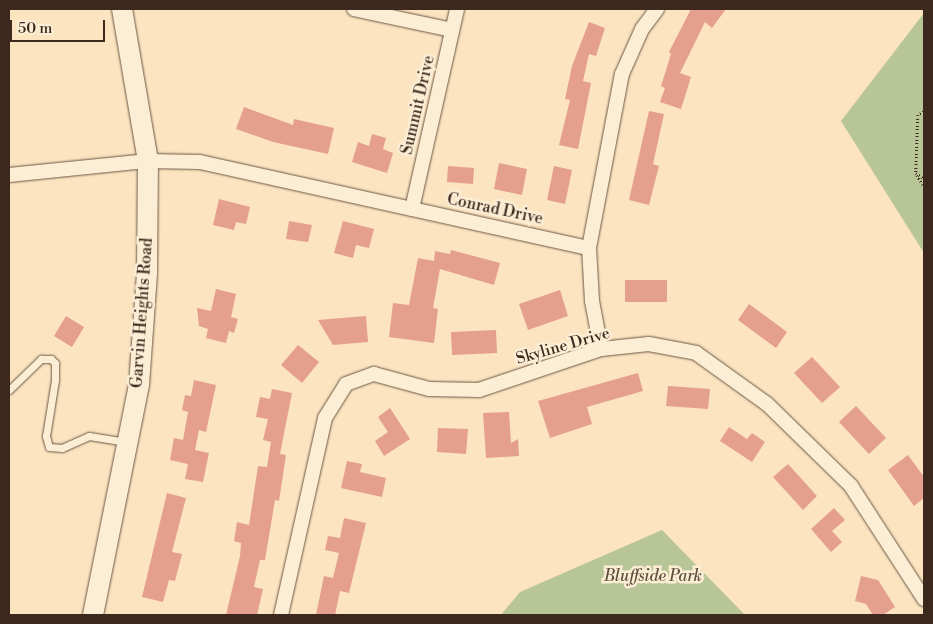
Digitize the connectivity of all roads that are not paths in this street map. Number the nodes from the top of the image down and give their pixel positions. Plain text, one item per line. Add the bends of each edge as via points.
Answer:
1 (122, 9) edge
2 (354, 9) edge
3 (457, 9) edge
4 (657, 9) edge
5 (452, 30) junction
6 (148, 161) junction
7 (9, 175) edge
8 (412, 209) junction
9 (590, 248) junction
10 (601, 349) junction
11 (9, 390) edge
12 (127, 442) junction
13 (924, 599) edge
14 (93, 615) edge
15 (281, 615) edge

1 - 6 main road, Garvin Heights Road
2 - 5 street
3 - 5 street, Summit Drive
4 - 9 street via 642,29 622,74
5 - 8 street, Summit Drive
6 - 7 street, Conrad Drive
6 - 8 street, Conrad Drive via 200,162
6 - 12 main road, Garvin Heights Road via 148,273 139,385
8 - 9 street, Conrad Drive
9 - 10 street via 592,301
10 - 13 street, Skyline Drive via 649,344 696,353 767,404 851,486
10 - 15 street, Skyline Drive via 479,390 429,389 374,374 346,384 325,418
11 - 12 lane via 41,359 51,359 55,362 55,380 46,436 49,447 62,448 89,436
12 - 14 main road, Garvin Heights Road

